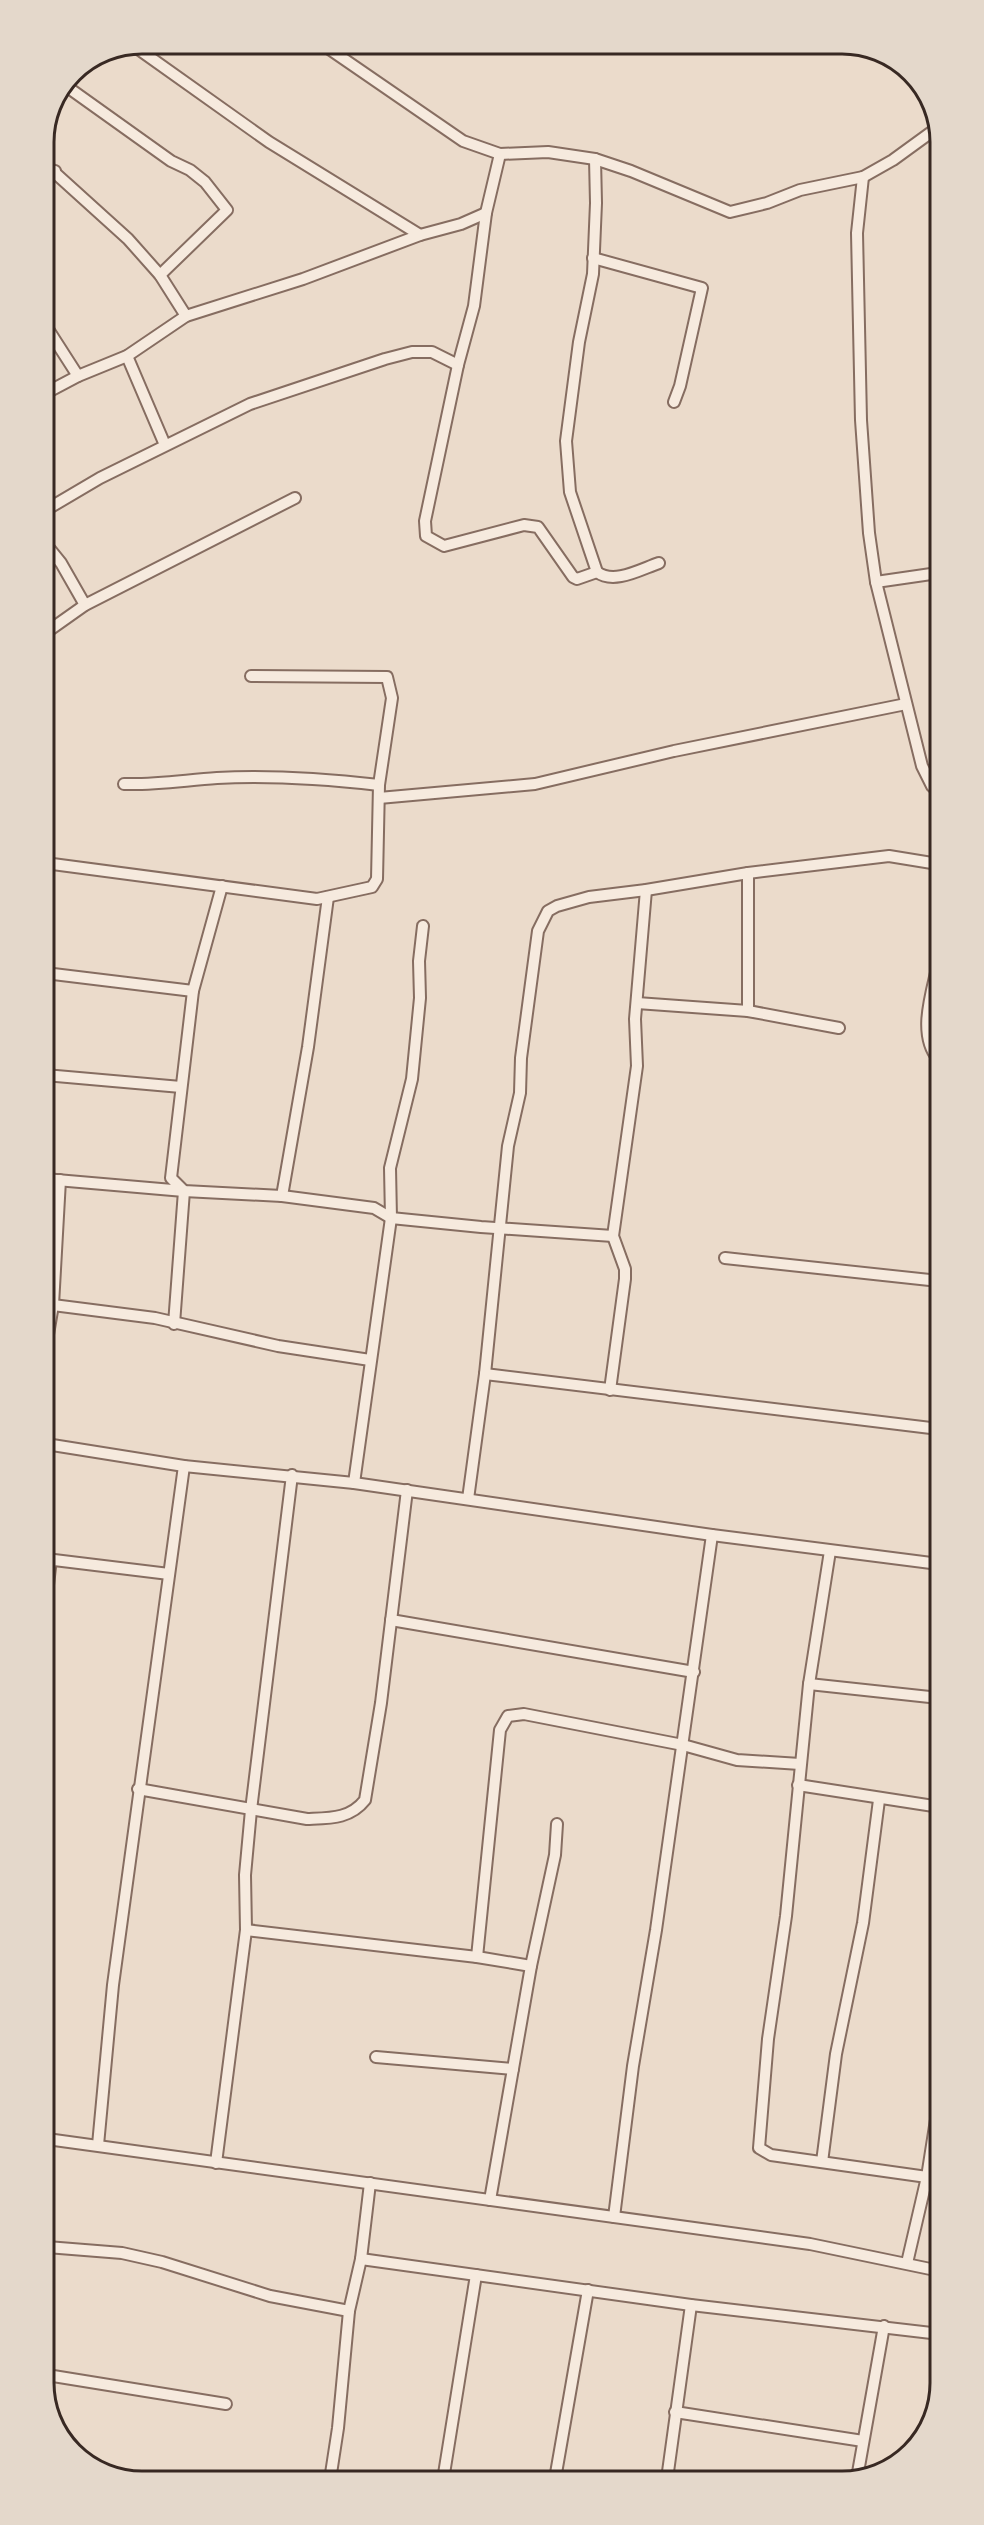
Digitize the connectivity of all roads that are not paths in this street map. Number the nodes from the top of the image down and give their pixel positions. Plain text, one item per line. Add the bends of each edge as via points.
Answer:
1 (145, 54) edge
2 (337, 54) edge
3 (72, 90) edge
4 (929, 134) edge
5 (500, 154) junction
6 (596, 159) junction
7 (55, 171) edge
8 (863, 177) junction
9 (486, 213) junction
10 (420, 236) junction
11 (593, 258) junction
12 (160, 275) junction
13 (186, 316) junction
14 (54, 339) edge
15 (127, 356) junction
16 (458, 365) junction
17 (78, 376) junction
18 (54, 389) edge
19 (674, 402) dead end
20 (165, 445) junction
21 (296, 498) dead end
22 (54, 505) edge
23 (54, 554) edge
24 (659, 563) dead end
25 (597, 572) junction
26 (930, 574) edge
27 (876, 582) junction
28 (85, 605) junction
29 (54, 627) edge
30 (251, 676) dead end
31 (906, 704) junction
32 (930, 782) edge
33 (124, 784) dead end
34 (379, 785) junction
35 (379, 798) junction
36 (930, 863) edge
37 (54, 864) edge
38 (748, 873) junction
39 (222, 886) junction
40 (646, 890) junction
41 (328, 897) junction
42 (423, 926) dead end
43 (54, 974) edge
44 (193, 991) junction
45 (930, 1002) edge
46 (637, 1003) junction
47 (748, 1011) junction
48 (839, 1028) dead end
49 (930, 1042) edge
50 (54, 1076) edge
51 (181, 1087) junction
52 (54, 1180) edge
53 (60, 1180) junction
54 (184, 1191) junction
55 (282, 1196) junction
56 (391, 1218) junction
57 (499, 1228) junction
58 (613, 1236) junction
59 (725, 1258) dead end
60 (930, 1280) edge
61 (54, 1287) edge
62 (54, 1305) edge
63 (174, 1324) junction
64 (370, 1360) junction
65 (484, 1374) junction
66 (610, 1390) junction
67 (930, 1428) edge
68 (54, 1445) edge
69 (184, 1466) junction
70 (292, 1475) junction
71 (354, 1483) junction
72 (407, 1490) junction
73 (468, 1499) junction
74 (712, 1535) junction
75 (830, 1551) junction
76 (54, 1560) edge
77 (930, 1563) edge
78 (169, 1574) junction
79 (392, 1620) junction
80 (694, 1672) junction
81 (809, 1684) junction
82 (930, 1697) edge
83 (683, 1745) junction
84 (800, 1764) junction
85 (798, 1785) junction
86 (138, 1789) junction
87 (879, 1800) junction
88 (930, 1807) edge
89 (251, 1810) junction
90 (557, 1824) dead end
91 (246, 1930) junction
92 (477, 1957) junction
93 (531, 1966) junction
94 (376, 2057) dead end
95 (513, 2069) junction
96 (54, 2140) edge
97 (98, 2145) junction
98 (930, 2157) edge
99 (822, 2162) junction
100 (216, 2163) junction
101 (927, 2176) junction
102 (370, 2183) junction
103 (490, 2200) junction
104 (614, 2217) junction
105 (54, 2248) edge
106 (361, 2259) junction
107 (907, 2264) junction
108 (930, 2269) edge
109 (476, 2275) junction
110 (588, 2290) junction
111 (690, 2305) junction
112 (349, 2311) junction
113 (884, 2326) junction
114 (930, 2333) edge
115 (54, 2376) edge
116 (226, 2404) dead end
117 (675, 2412) junction
118 (863, 2441) junction
119 (858, 2469) edge
120 (331, 2471) edge
121 (444, 2471) edge
122 (557, 2471) edge
123 (668, 2471) edge

1 - 10 street via 270,142
2 - 5 street via 463,141
3 - 12 street via 171,161 190,170 228,210
4 - 8 street
5 - 6 street via 548,152
5 - 9 street
6 - 8 street via 730,212 800,190
6 - 11 street
7 - 12 street via 128,239
8 - 27 street via 857,233 861,420
9 - 10 street
9 - 16 street via 474,306
10 - 13 street
11 - 19 street via 702,288
11 - 25 street via 566,441 570,492
12 - 13 street
13 - 15 street
14 - 17 street
15 - 17 street
15 - 20 street
16 - 20 street via 432,352 385,359 250,404
16 - 25 street via 426,536 444,546 524,525 538,527 573,577
17 - 18 street
20 - 22 street
21 - 28 street
23 - 28 street
24 - 25 street via 615,578 604,578
26 - 27 street
27 - 31 street
28 - 29 street
30 - 34 street via 387,677 392,698
31 - 32 street
31 - 35 street via 535,783
33 - 34 street via 251,778
34 - 35 street
35 - 41 street via 377,879 372,886
36 - 38 street via 889,856
37 - 39 street
38 - 40 street
38 - 47 street
39 - 41 street via 317,899
39 - 44 street
40 - 46 street
40 - 57 street via 589,897 557,906 548,911 538,931
41 - 55 street via 308,1047
42 - 56 street via 412,1079 390,1168
43 - 44 street
44 - 51 street
45 - 49 street
46 - 47 street
46 - 58 street via 637,1066
47 - 48 street
50 - 51 street
51 - 54 street via 171,1178
52 - 53 street
53 - 54 street
53 - 61 street
54 - 55 street
54 - 63 street
55 - 56 street via 374,1208
56 - 57 street
56 - 64 street
57 - 58 street
57 - 65 street
58 - 66 street via 625,1280
59 - 60 street
62 - 63 street
63 - 64 street
64 - 71 street
65 - 66 street
65 - 73 street
66 - 67 street
68 - 69 street
69 - 70 street
69 - 78 street
70 - 71 street
70 - 89 street
71 - 72 street
72 - 73 street
72 - 79 street
73 - 74 street
74 - 75 street
74 - 80 street
75 - 77 street
75 - 81 street
76 - 78 street
78 - 86 street
79 - 80 street
79 - 89 street via 365,1800 358,1809 334,1818 307,1819
80 - 83 street
81 - 82 street
81 - 84 street
83 - 84 street via 736,1760
83 - 92 street via 524,1714 507,1716 500,1730
83 - 104 street via 633,2066
84 - 85 street
85 - 87 street
85 - 99 street via 758,2142 766,2154
86 - 89 street
86 - 97 street
87 - 88 street
87 - 99 street via 863,1923 836,2054
89 - 91 street via 245,1875
90 - 93 street via 555,1855
91 - 92 street
91 - 100 street
92 - 93 street
93 - 95 street
94 - 95 street
95 - 103 street
96 - 97 street
97 - 100 street
98 - 101 street
99 - 101 street
100 - 102 street
101 - 107 street
102 - 103 street
102 - 106 street
103 - 104 street
104 - 107 street via 810,2244
105 - 112 street via 122,2253 270,2296
106 - 109 street
106 - 112 street
107 - 108 street
109 - 110 street
109 - 121 street
110 - 111 street
110 - 122 street
111 - 113 street
111 - 117 street
112 - 120 street
113 - 114 street
113 - 118 street
115 - 116 street
117 - 118 street
117 - 123 street
118 - 119 street

